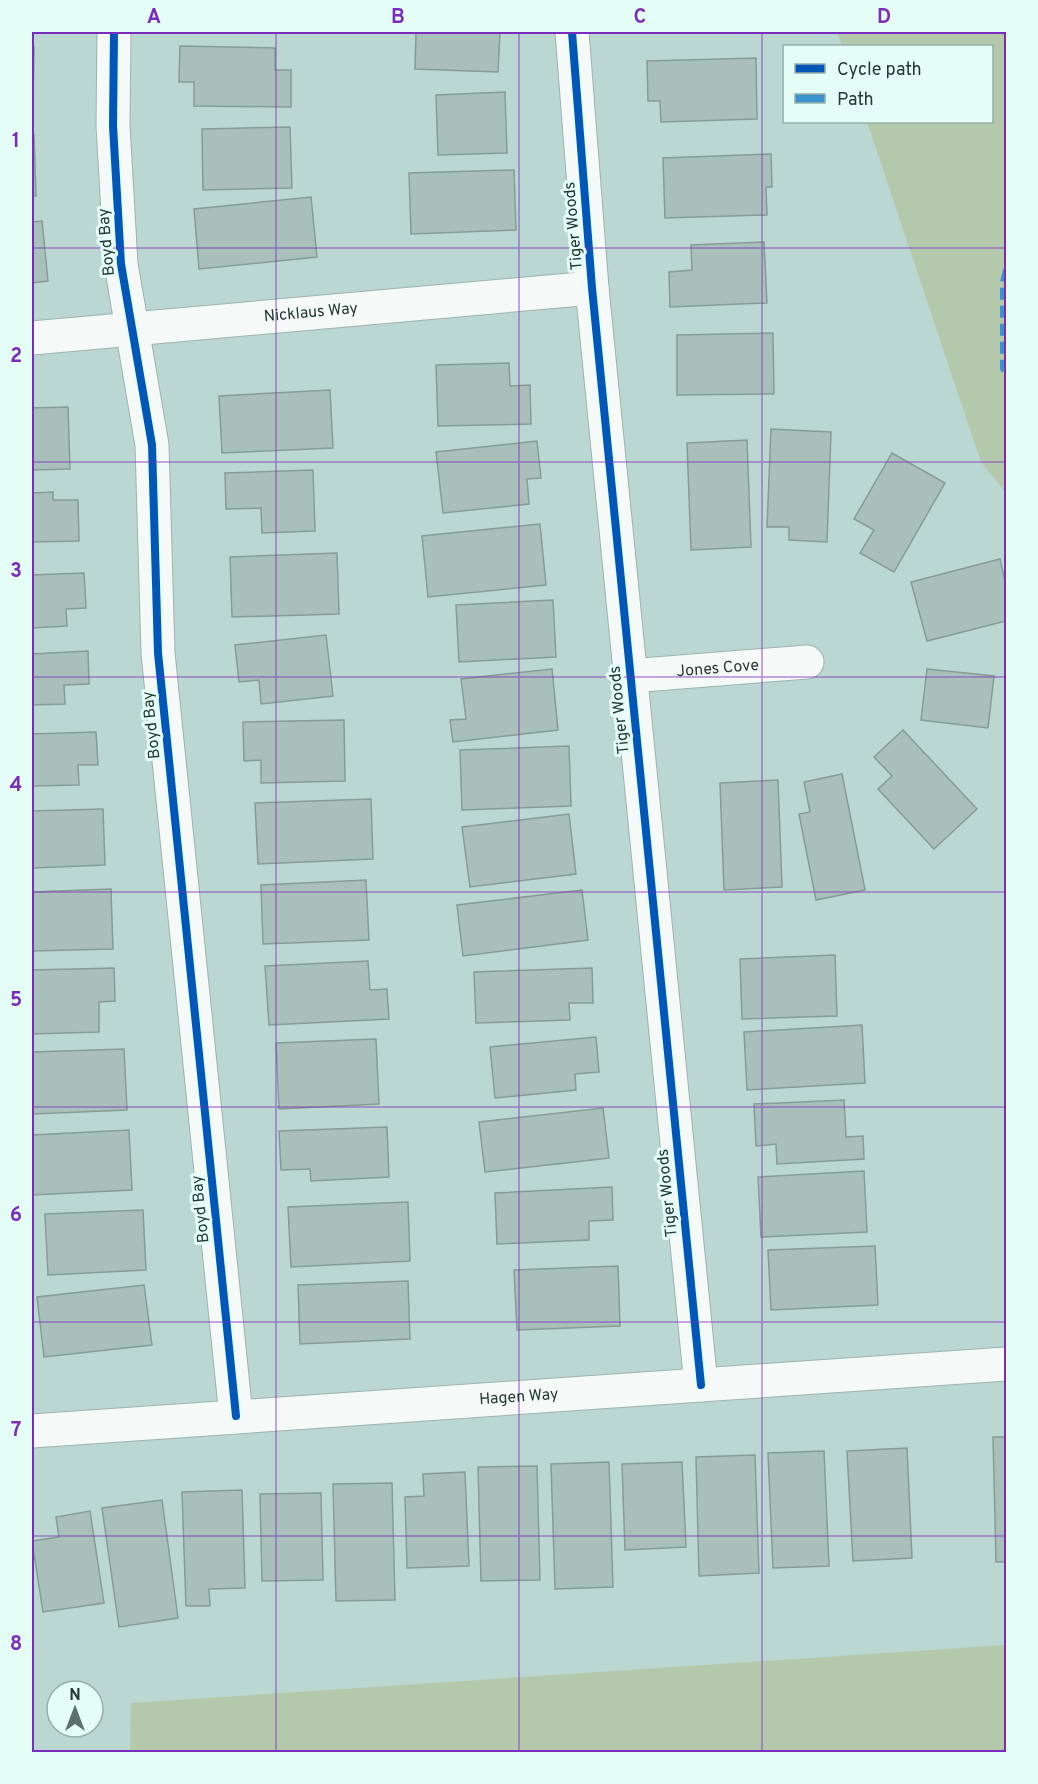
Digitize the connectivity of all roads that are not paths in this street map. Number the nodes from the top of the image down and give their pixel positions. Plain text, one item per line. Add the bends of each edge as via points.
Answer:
1 (114, 32) edge
2 (572, 32) edge
3 (592, 288) junction
4 (132, 329) junction
5 (32, 339) edge
6 (807, 662) dead end
7 (630, 676) junction
8 (1006, 1364) edge
9 (701, 1385) junction
10 (236, 1416) junction
11 (32, 1431) edge

1 - 4 street, Boyd Bay via 113,126 121,264
2 - 3 street, Tiger Woods
3 - 4 street, Nicklaus Way
3 - 7 street, Tiger Woods
4 - 5 street, Nicklaus Way
4 - 10 street, Boyd Bay via 152,445 158,653
6 - 7 street, Jones Cove
7 - 9 street, Tiger Woods
8 - 9 street, Hagen Way
9 - 10 street, Hagen Way
10 - 11 street, Hagen Way

